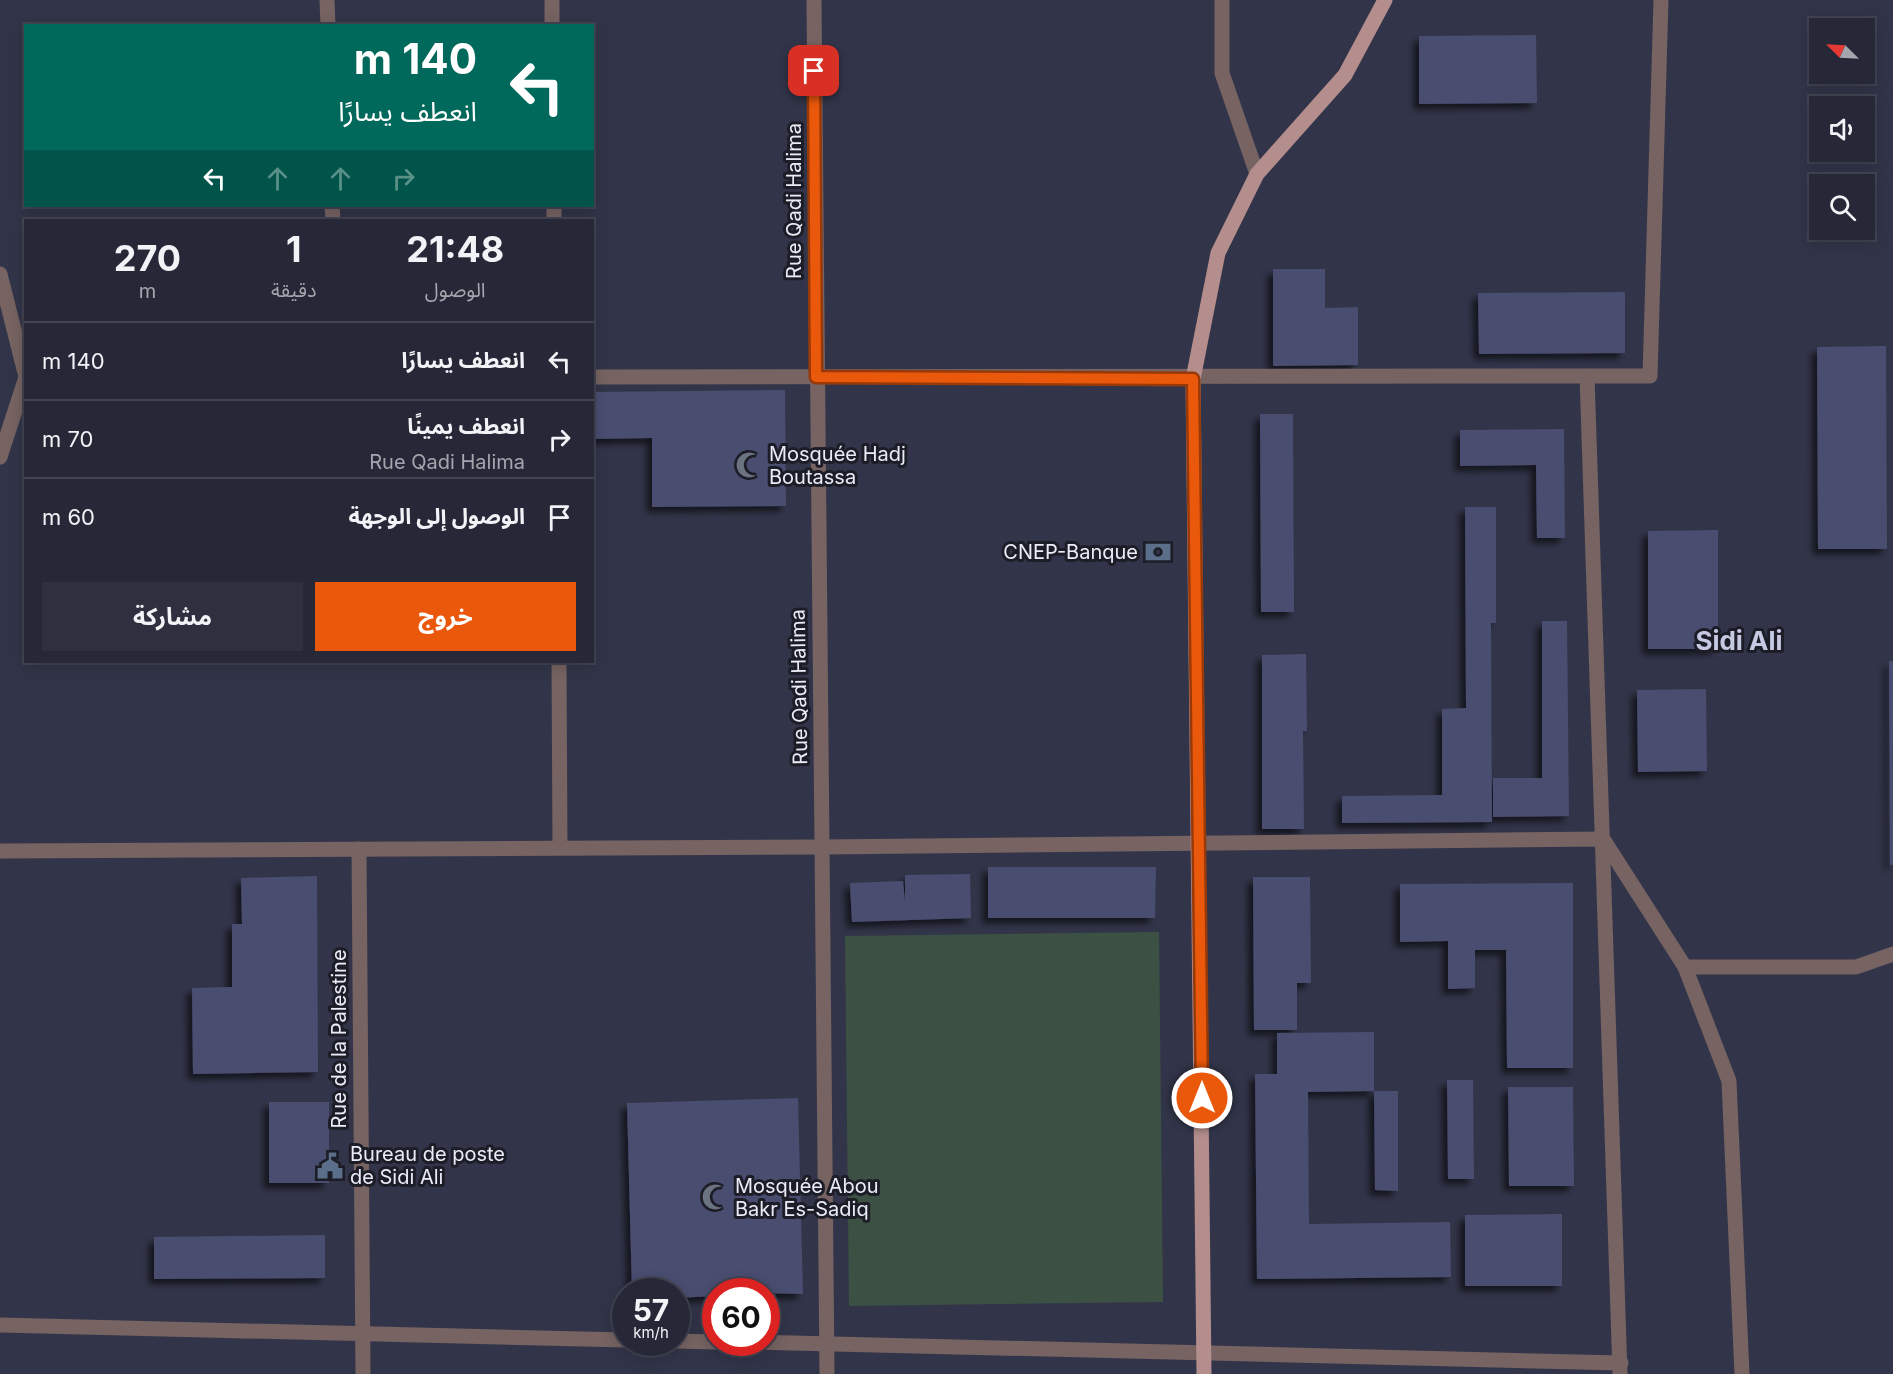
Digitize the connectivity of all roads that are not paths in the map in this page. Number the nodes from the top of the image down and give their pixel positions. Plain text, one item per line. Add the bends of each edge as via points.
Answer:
1 (327, 0) edge
2 (552, 0) edge
3 (814, 0) edge
4 (1222, 0) edge
5 (1384, 0) edge
6 (1661, 0) edge
7 (328, 24) edge
8 (552, 24) edge
9 (1257, 174) junction
10 (0, 273) edge
11 (24, 369) edge
12 (1587, 376) junction
13 (594, 377) edge
14 (816, 377) junction
15 (1193, 379) junction
16 (24, 383) edge
17 (0, 457) edge
18 (559, 663) edge
19 (1603, 839) junction
20 (1199, 842) junction
21 (560, 847) junction
22 (822, 848) junction
23 (359, 849) junction
24 (0, 852) edge
25 (1893, 954) edge
26 (1685, 967) junction
27 (0, 1325) edge
28 (363, 1333) junction
29 (612, 1340) edge
30 (780, 1343) edge
31 (827, 1344) junction
32 (1204, 1353) junction
33 (1621, 1368) edge
34 (363, 1374) edge
35 (827, 1374) edge
36 (1204, 1374) edge
37 (1742, 1374) edge

1 - 7 street
2 - 8 street
3 - 14 street, Rue Qadi Halima
4 - 9 street via 1222,73
5 - 9 main road via 1345,75
6 - 12 street via 1650,376
9 - 15 main road via 1218,254
10 - 11 street
12 - 15 street
12 - 19 street
13 - 14 street
14 - 15 street
14 - 22 street, Rue Qadi Halima
15 - 20 main road
16 - 17 street
18 - 21 street
19 - 20 street
19 - 26 street
19 - 33 street
20 - 22 street
20 - 32 main road
21 - 22 street
21 - 23 street
22 - 31 street, Rue Qadi Halima
23 - 24 street
23 - 28 street, Rue de la Palestine
25 - 26 street via 1856,967
26 - 37 street via 1729,1081
27 - 28 street
28 - 29 street
28 - 34 street, Rue de la Palestine
30 - 31 street
31 - 32 street
31 - 35 street, Rue Qadi Halima
32 - 33 street
32 - 36 main road

